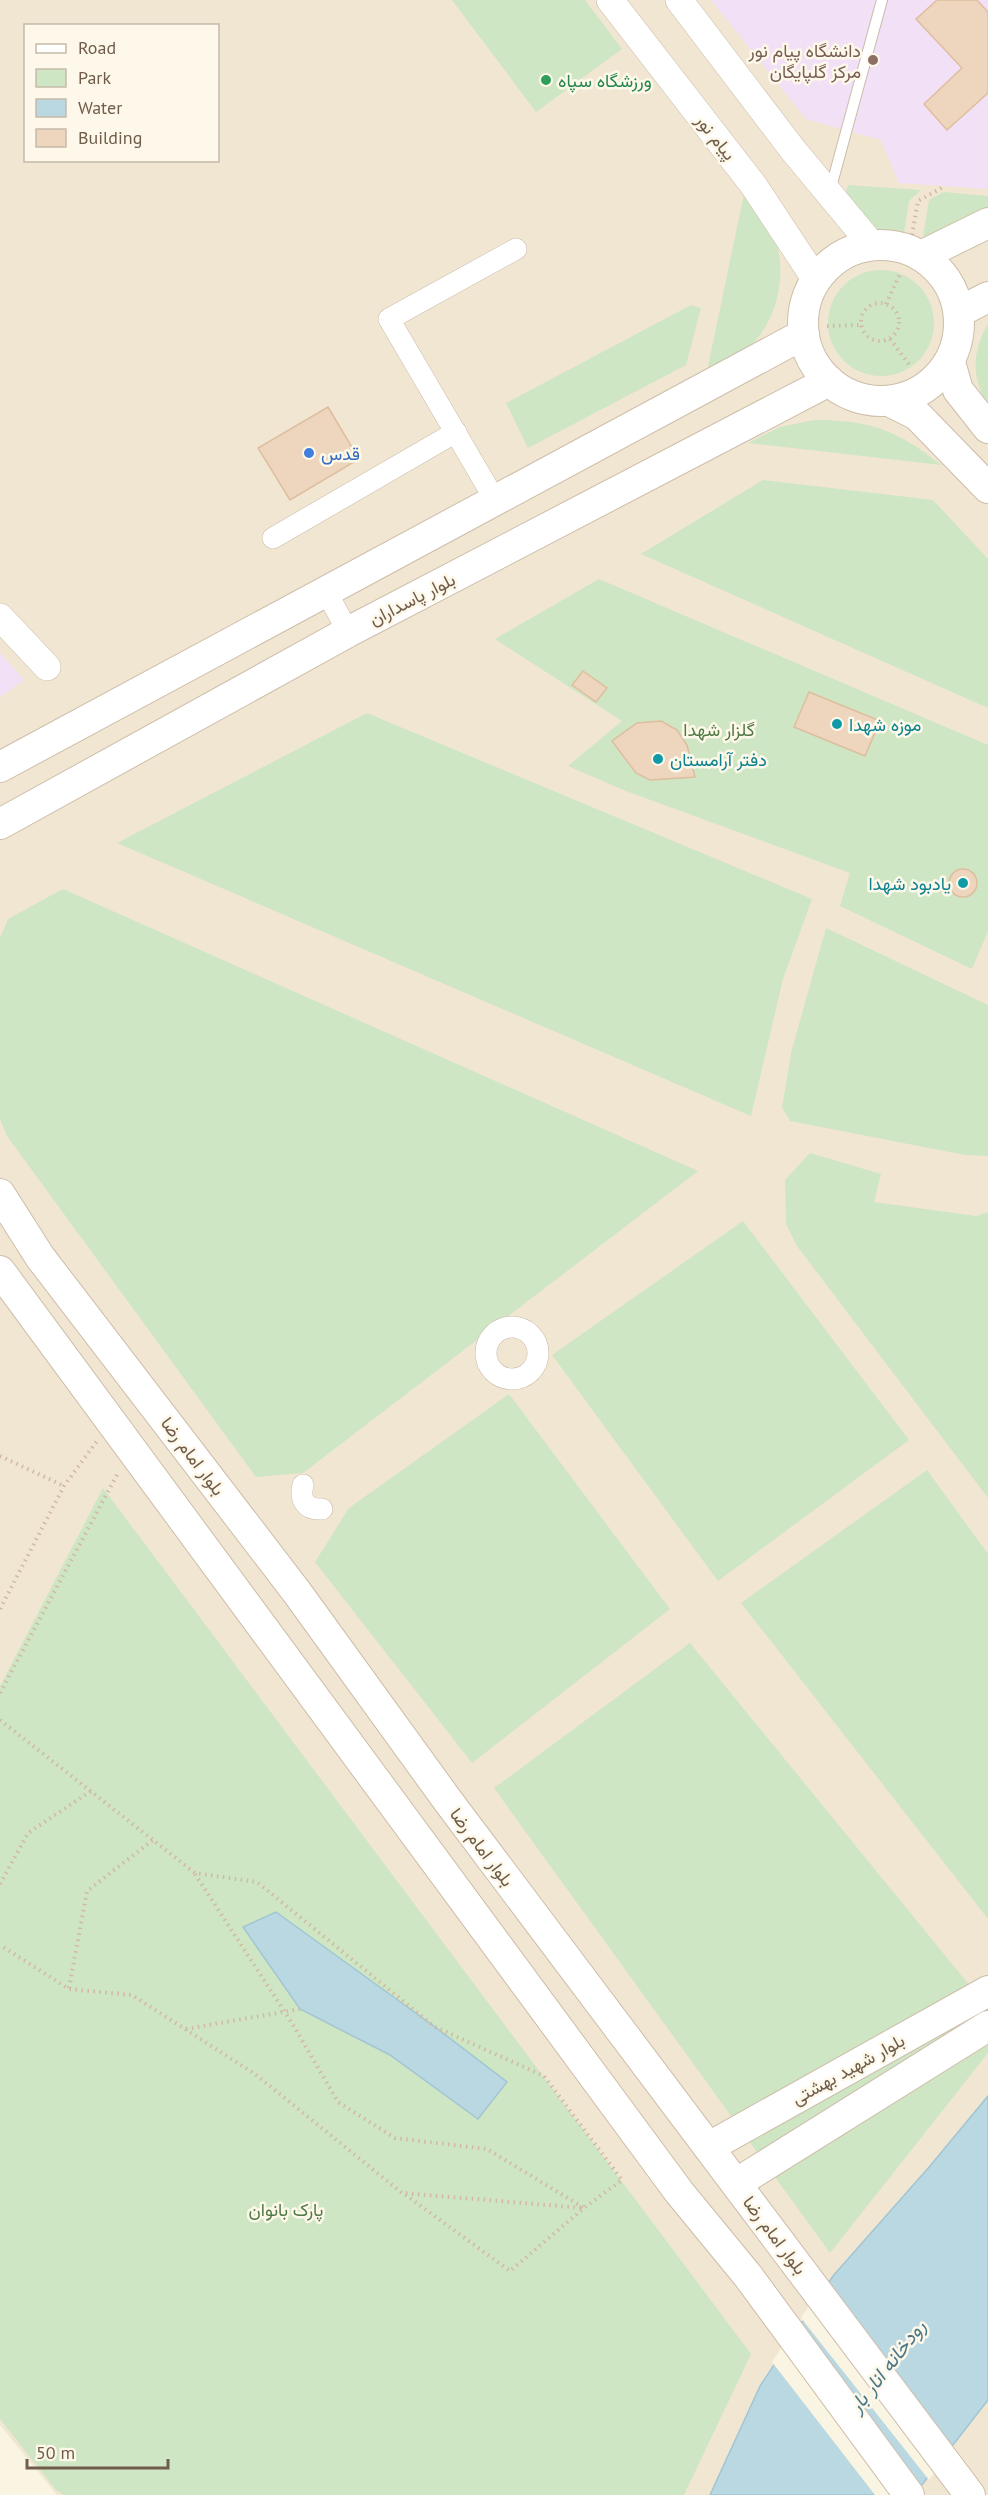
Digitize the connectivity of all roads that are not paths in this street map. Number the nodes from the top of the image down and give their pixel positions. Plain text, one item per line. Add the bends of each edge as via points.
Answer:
1 (610, 0) edge
2 (679, 0) edge
3 (882, 0) edge
4 (829, 194) junction
5 (988, 223) edge
6 (872, 245) junction
7 (516, 249) dead end
8 (910, 260) junction
9 (816, 280) junction
10 (988, 297) edge
11 (959, 312) junction
12 (816, 330) junction
13 (950, 362) junction
14 (829, 381) junction
15 (889, 401) junction
16 (988, 428) edge
17 (456, 432) junction
18 (988, 488) edge
19 (495, 500) junction
20 (273, 538) dead end
21 (326, 591) junction
22 (0, 617) edge
23 (348, 632) junction
24 (47, 667) dead end
25 (0, 767) edge
26 (4, 825) edge
27 (0, 1194) edge
28 (0, 1271) edge
29 (303, 1485) dead end
30 (322, 1509) dead end
31 (988, 1991) edge
32 (988, 2026) edge
33 (709, 2147) junction
34 (737, 2183) junction
35 (909, 2495) edge
36 (970, 2495) edge

1 - 9 street, پیام نور via 754,186
2 - 4 street
3 - 4 lane
4 - 6 street
5 - 8 main road
6 - 8 main road via 897,246
6 - 9 main road via 850,251 831,263
7 - 17 street via 389,319
8 - 11 main road via 939,271 952,290
9 - 12 main road via 803,315
10 - 11 main road
11 - 13 main road via 958,338
12 - 14 main road via 812,359
12 - 19 main road
13 - 15 main road via 934,381 913,394
13 - 16 main road via 958,390
14 - 15 main road via 867,400
14 - 23 main road, بلوار پاسداران
15 - 18 main road via 917,415
17 - 19 street via 467,464
17 - 20 street
19 - 21 main road
21 - 23 street
21 - 25 main road
22 - 24 street
23 - 26 main road, بلوار پاسداران
27 - 33 main road, بلوار امام رضا via 40,1257 296,1591 448,1801
28 - 35 main road via 679,2192 748,2276
29 - 30 street via 300,1494 304,1503 312,1509
31 - 33 main road, بلوار شهید بهشتی
32 - 34 main road, بلوار شهید بهشتی
33 - 34 main road, بلوار امام رضا
34 - 36 main road, بلوار امام رضا

